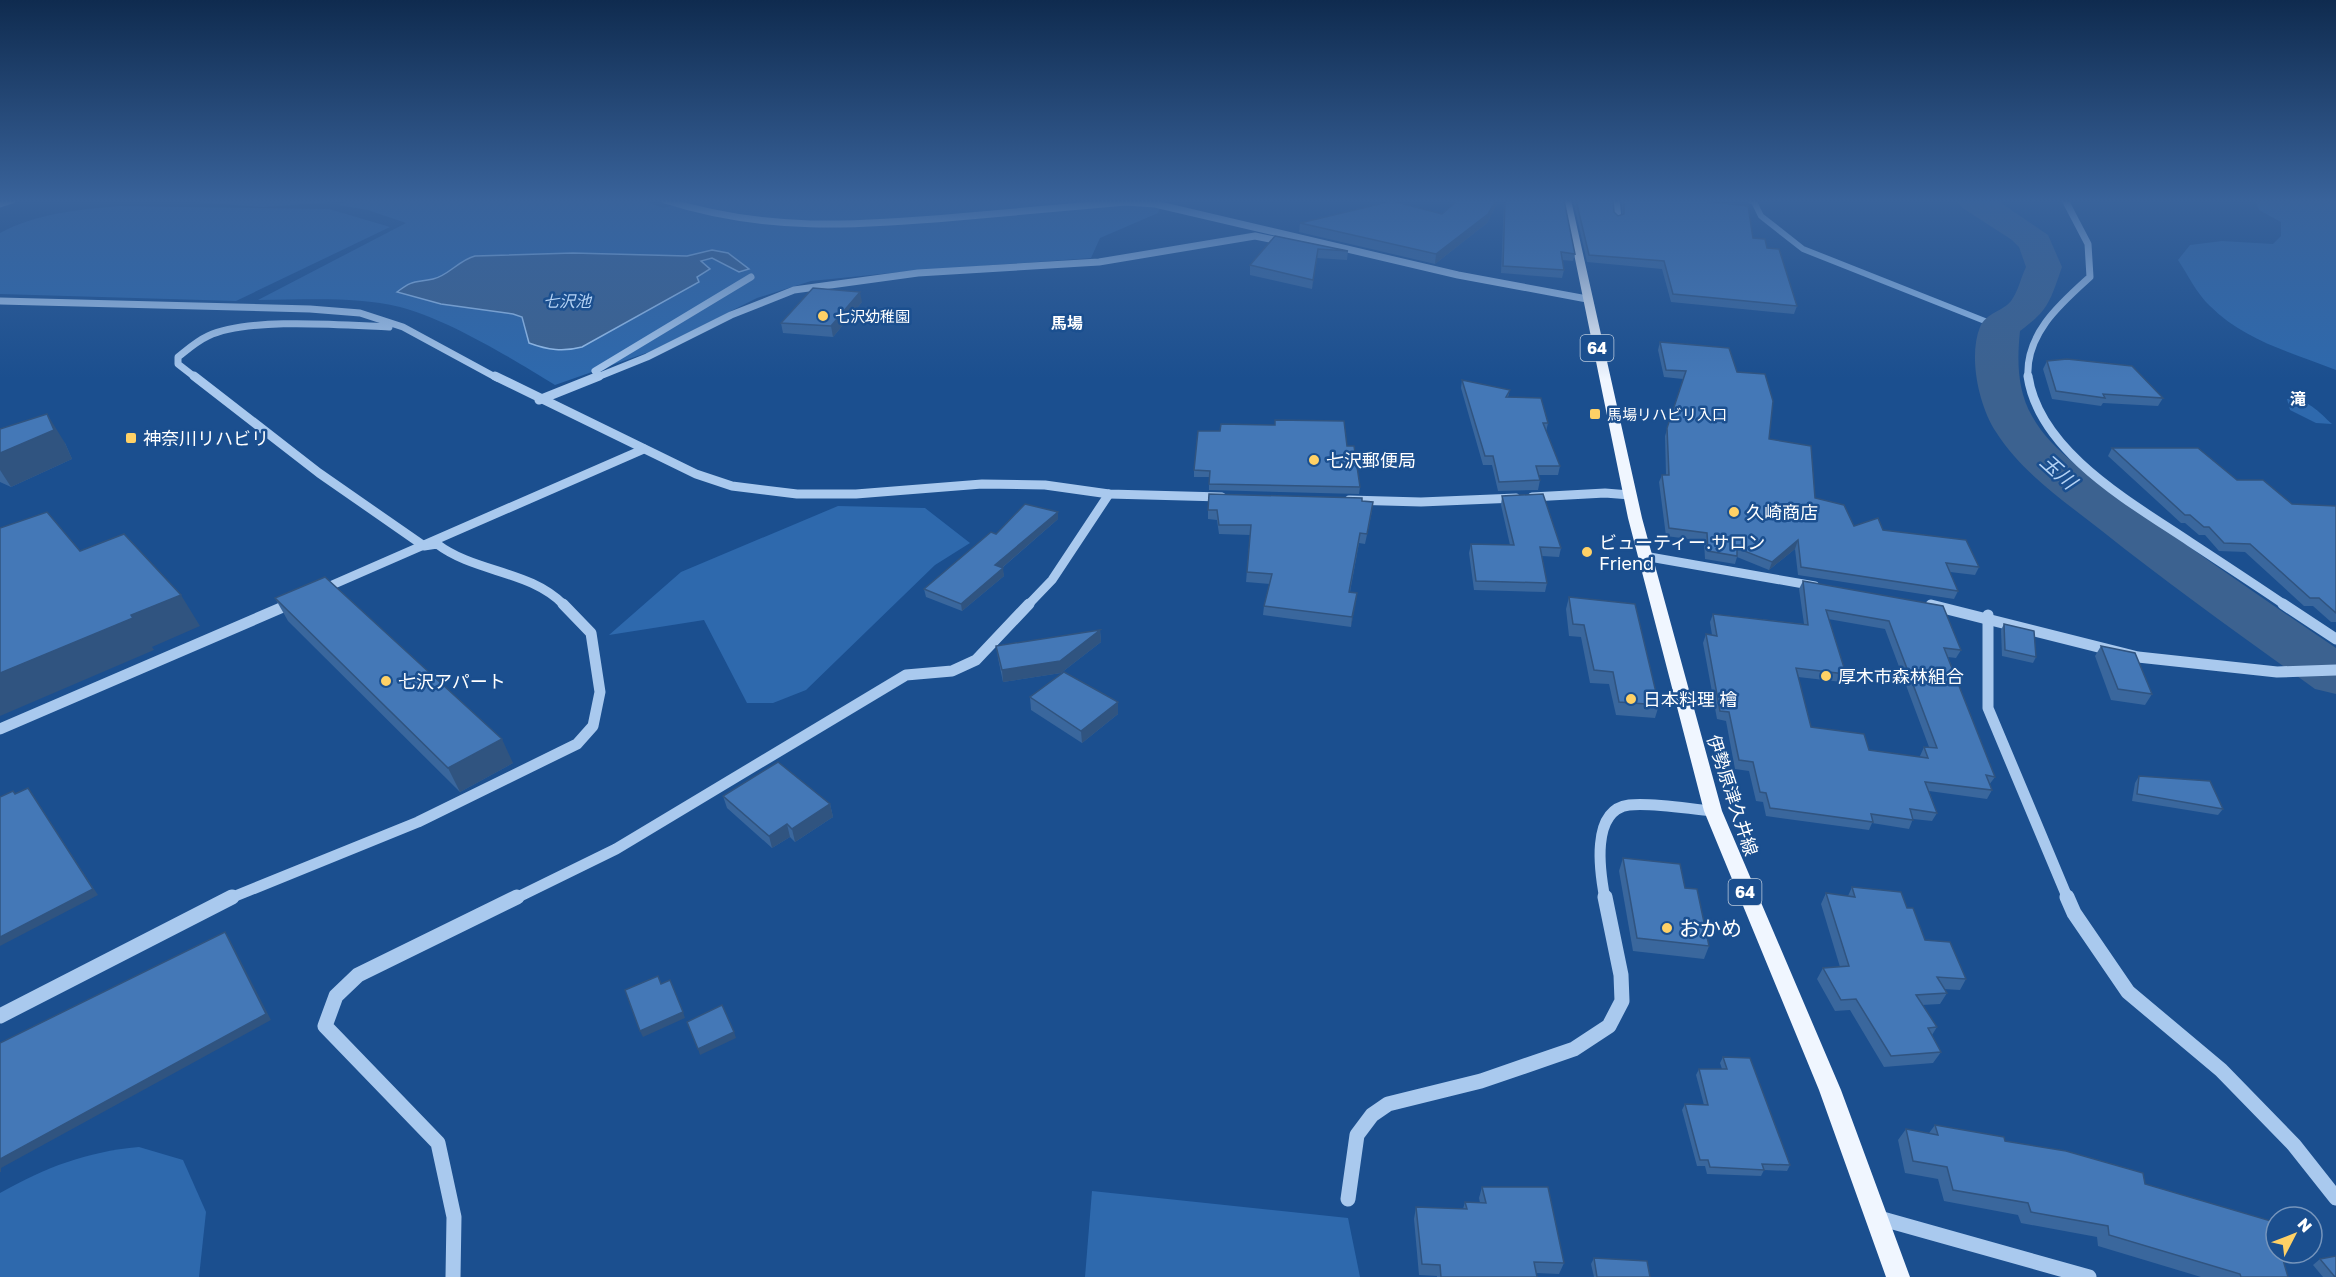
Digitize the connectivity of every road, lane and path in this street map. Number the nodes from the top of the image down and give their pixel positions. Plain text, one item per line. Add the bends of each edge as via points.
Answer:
1 (1113, 260) edge
2 (1394, 260) edge
3 (1579, 260) edge
4 (2089, 260) edge
5 (751, 277) dead end
6 (1587, 299) junction
7 (0, 301) edge
8 (403, 327) junction
9 (572, 385) junction
10 (539, 400) junction
11 (644, 449) junction
12 (1109, 494) junction
13 (1630, 495) junction
14 (1236, 497) edge
15 (1340, 500) edge
16 (424, 546) junction
17 (1644, 556) junction
18 (1828, 588) edge
19 (315, 593) edge
20 (304, 597) edge
21 (1919, 603) edge
22 (1988, 615) junction
23 (2336, 639) edge
24 (2336, 670) edge
25 (0, 729) edge
26 (1713, 812) junction
27 (0, 1016) edge
28 (2336, 1198) edge
29 (1348, 1199) dead end
30 (1879, 1218) junction
31 (453, 1277) edge
32 (1898, 1277) edge
33 (2089, 1277) edge

1 - 9 street via 829,283 794,290 647,357
2 - 6 street
3 - 6 main road, 伊勢原津久井線 / 64
4 - 23 street via 2090,277 2044,321 2028,362 2035,403 2047,424 2077,459 2133,504
5 - 9 street
6 - 13 main road, 伊勢原津久井線 / 64
7 - 8 street via 310,309 360,313
8 - 10 street
8 - 16 street via 240,327 200,340 185,349 178,364
9 - 10 street
10 - 11 street
11 - 12 street via 714,481 754,490 856,494 982,484 1045,484
11 - 16 street
12 - 14 street
12 - 31 street via 1052,580 976,660 952,671 906,675 616,849 358,975 336,996 325,1026 438,1143 454,1217
13 - 15 street via 1421,502
13 - 17 main road, 伊勢原津久井線 / 64
16 - 19 street
16 - 27 street via 437,544 454,556 536,584 557,598 591,633 600,692 593,726 585,736 577,744 418,822 218,904
17 - 18 street
17 - 26 main road, 伊勢原津久井線 / 64
20 - 25 street
21 - 22 street
22 - 24 street via 2091,647 2157,661 2307,674
22 - 28 street via 1988,708 2074,913 2128,992 2221,1070 2294,1145
26 - 29 street via 1628,805 1613,811 1599,849 1621,975 1622,1001 1609,1026 1574,1049 1481,1081 1380,1109 1357,1134
26 - 30 main road, 伊勢原津久井線 / 64 via 1830,1090
30 - 32 main road, 伊勢原津久井線 / 64
30 - 33 street

